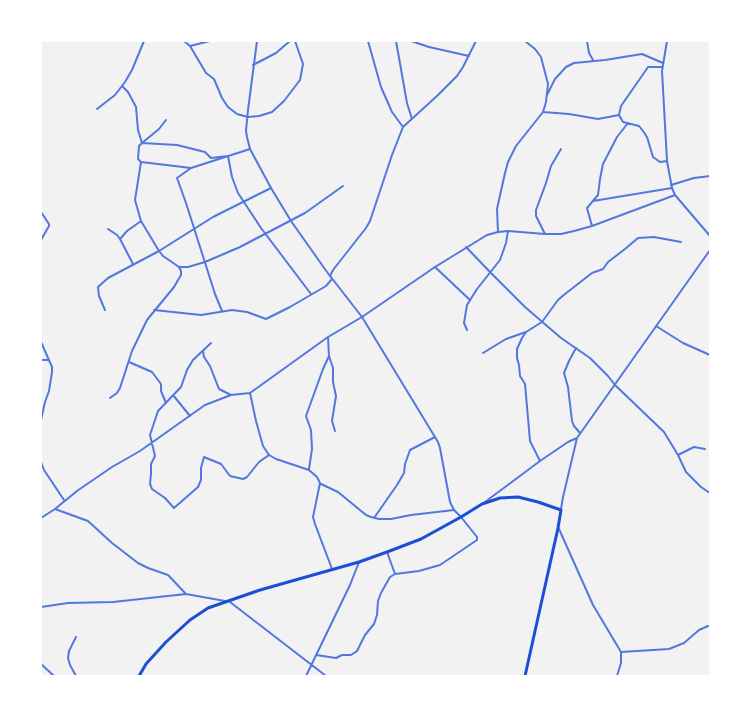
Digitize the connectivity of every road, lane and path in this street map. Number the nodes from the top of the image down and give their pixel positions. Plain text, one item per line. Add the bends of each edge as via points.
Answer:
1 (144, 41) edge
2 (184, 41) edge
3 (210, 41) edge
4 (257, 41) edge
5 (290, 41) edge
6 (295, 41) edge
7 (368, 41) edge
8 (396, 41) edge
9 (411, 41) edge
10 (476, 41) edge
11 (525, 41) edge
12 (587, 41) edge
13 (668, 41) edge
14 (190, 46) junction
15 (469, 56) junction
16 (593, 60) junction
17 (663, 63) junction
18 (253, 66) junction
19 (662, 67) junction
20 (122, 86) junction
21 (546, 96) junction
22 (97, 109) dead end
23 (544, 112) junction
24 (619, 115) junction
25 (248, 118) junction
26 (412, 119) junction
27 (166, 120) dead end
28 (628, 123) junction
29 (403, 127) junction
30 (142, 143) junction
31 (250, 149) junction
32 (561, 149) dead end
33 (228, 156) junction
34 (667, 161) junction
35 (141, 162) junction
36 (191, 168) junction
37 (710, 176) edge
38 (343, 186) dead end
39 (672, 187) junction
40 (271, 188) junction
41 (675, 195) junction
42 (593, 201) junction
43 (244, 202) junction
44 (41, 212) edge
45 (141, 221) junction
46 (291, 221) junction
47 (592, 226) junction
48 (194, 228) junction
49 (108, 229) dead end
50 (508, 231) junction
51 (498, 232) junction
52 (266, 234) junction
53 (545, 234) junction
54 (710, 236) edge
55 (120, 239) junction
56 (41, 240) edge
57 (681, 242) dead end
58 (466, 247) junction
59 (710, 250) edge
60 (159, 251) junction
61 (205, 262) junction
62 (133, 264) junction
63 (179, 267) junction
64 (435, 267) junction
65 (491, 273) junction
66 (330, 276) junction
67 (332, 279) junction
68 (310, 294) junction
69 (470, 300) junction
70 (105, 310) dead end
71 (154, 310) junction
72 (222, 312) junction
73 (362, 317) junction
74 (542, 322) junction
75 (656, 326) junction
76 (467, 330) dead end
77 (526, 332) junction
78 (328, 337) junction
79 (41, 342) edge
80 (212, 343) dead end
81 (576, 348) junction
82 (203, 351) junction
83 (484, 353) dead end
84 (710, 355) edge
85 (329, 356) junction
86 (41, 360) edge
87 (49, 360) junction
88 (129, 362) junction
89 (615, 385) junction
90 (250, 393) junction
91 (173, 395) junction
92 (231, 395) junction
93 (110, 398) dead end
94 (41, 400) edge
95 (45, 402) junction
96 (166, 403) junction
97 (190, 416) junction
98 (41, 420) edge
99 (335, 431) dead end
100 (580, 433) junction
101 (435, 437) junction
102 (577, 438) junction
103 (151, 443) junction
104 (705, 449) dead end
105 (269, 454) junction
106 (678, 455) junction
107 (540, 461) junction
108 (41, 462) edge
109 (43, 469) edge
110 (309, 470) junction
111 (320, 483) junction
112 (710, 494) edge
113 (64, 500) junction
114 (482, 504) junction
115 (55, 509) junction
116 (454, 510) junction
117 (561, 510) junction
118 (461, 517) junction
119 (41, 518) edge
120 (374, 518) junction
121 (558, 528) junction
122 (387, 552) junction
123 (359, 562) junction
124 (332, 570) junction
125 (395, 574) junction
126 (186, 594) junction
127 (228, 601) junction
128 (41, 607) edge
129 (708, 626) dead end
130 (76, 637) dead end
131 (621, 652) junction
132 (316, 655) junction
133 (41, 664) edge
134 (311, 665) junction
135 (54, 676) edge
136 (76, 676) edge
137 (139, 676) edge
138 (306, 676) edge
139 (326, 676) edge
140 (525, 676) edge
141 (617, 676) edge

1 - 20 street
2 - 14 street
3 - 14 street
4 - 18 street
5 - 18 street
6 - 25 street via 303,64 300,80 272,112
7 - 29 street via 380,87
8 - 26 street
9 - 15 street
10 - 15 street
11 - 21 street via 541,57 548,84
12 - 16 street
13 - 17 street
14 - 25 street via 204,70 214,79 228,107
15 - 26 street via 457,76
16 - 17 street via 642,54
16 - 21 street via 566,67
17 - 19 street
18 - 25 street
19 - 24 street via 646,70 621,106
19 - 34 street
20 - 22 street
20 - 30 street via 136,107
21 - 23 street
23 - 24 street via 602,119
23 - 51 street via 516,146 508,162 498,209
24 - 28 street via 623,122
25 - 31 street via 246,134
26 - 29 street
27 - 30 street
28 - 34 street via 639,126 643,131 653,158
28 - 42 street via 603,164 598,195
29 - 66 street via 370,221
30 - 33 street via 177,145 205,152 211,158
30 - 35 street via 138,159
31 - 33 street
31 - 40 street
32 - 53 street via 551,166 536,210
33 - 36 street
33 - 43 street via 234,186
34 - 39 street
35 - 36 street
35 - 45 street via 135,200
36 - 48 street via 177,178
37 - 39 street via 694,178
38 - 46 street
39 - 41 street
39 - 42 street
40 - 43 street
40 - 46 street
41 - 47 street
41 - 54 street
42 - 47 street via 587,208
43 - 48 street
43 - 52 street
44 - 56 street via 49,224
45 - 55 street
45 - 60 street
46 - 52 street
46 - 66 street
47 - 53 street via 567,233
48 - 60 street
48 - 61 street
49 - 55 street
50 - 51 street
50 - 53 street
50 - 65 street via 502,256
51 - 58 street
52 - 61 street
52 - 68 street
55 - 62 street
57 - 74 street via 638,238 603,269 592,273 558,300
58 - 64 street
58 - 65 street
59 - 75 street
60 - 62 street
60 - 63 street
61 - 63 street
61 - 72 street
62 - 70 street via 98,287
63 - 71 street via 180,277
64 - 69 street
64 - 73 street
65 - 69 street
65 - 74 street
66 - 67 street
67 - 68 street
67 - 73 street
68 - 72 street via 266,319 247,312
69 - 76 street via 465,309
71 - 72 street via 202,315
71 - 88 street
73 - 78 street
73 - 101 street
74 - 77 street
74 - 81 street
75 - 84 street via 682,343
75 - 89 street
77 - 83 street
77 - 107 street via 517,348 517,358 525,384 530,441
78 - 85 street
78 - 90 street
79 - 87 street
80 - 82 street
81 - 89 street
81 - 100 street via 564,373 572,421
82 - 91 street via 193,360 181,387
82 - 92 street via 219,389
85 - 99 street via 336,396 332,421
85 - 110 street via 306,416 312,430
86 - 87 street
87 - 95 street via 52,372
88 - 93 street via 118,391
88 - 96 street via 152,372
89 - 100 street
89 - 106 street via 664,432
90 - 92 street
90 - 105 street via 256,421
91 - 96 street
91 - 97 street
92 - 97 street via 205,405
94 - 95 street
95 - 98 street
96 - 103 street via 158,411 150,435
97 - 103 street
100 - 102 street
101 - 116 street
101 - 120 street via 410,450 404,473
102 - 107 street
102 - 117 street
103 - 105 street via 155,456 151,464 150,484 174,508 198,487 204,457 221,464 230,476 243,479
103 - 113 street
104 - 106 street via 694,447
105 - 110 street
106 - 112 street via 686,472
107 - 114 street
108 - 109 street
109 - 113 street
110 - 111 street
111 - 120 street
111 - 124 street via 314,524
113 - 115 street
114 - 117 highway via 518,497
114 - 118 highway
115 - 119 street
115 - 126 street via 88,521 138,563 168,575
116 - 118 street
116 - 120 street via 391,519
117 - 121 highway
118 - 122 highway via 421,539
118 - 125 street via 477,537 475,542 440,565
121 - 131 street via 593,605
121 - 140 highway
122 - 123 highway
122 - 125 street
123 - 124 highway
123 - 132 street
124 - 127 highway
125 - 132 street via 381,593 374,624 357,651 336,658
126 - 127 street
126 - 128 street
127 - 134 street
127 - 137 highway via 208,608 190,620
129 - 131 street via 669,649
130 - 136 street via 68,658
131 - 141 street
132 - 134 street
133 - 135 street
134 - 138 street
134 - 139 street

